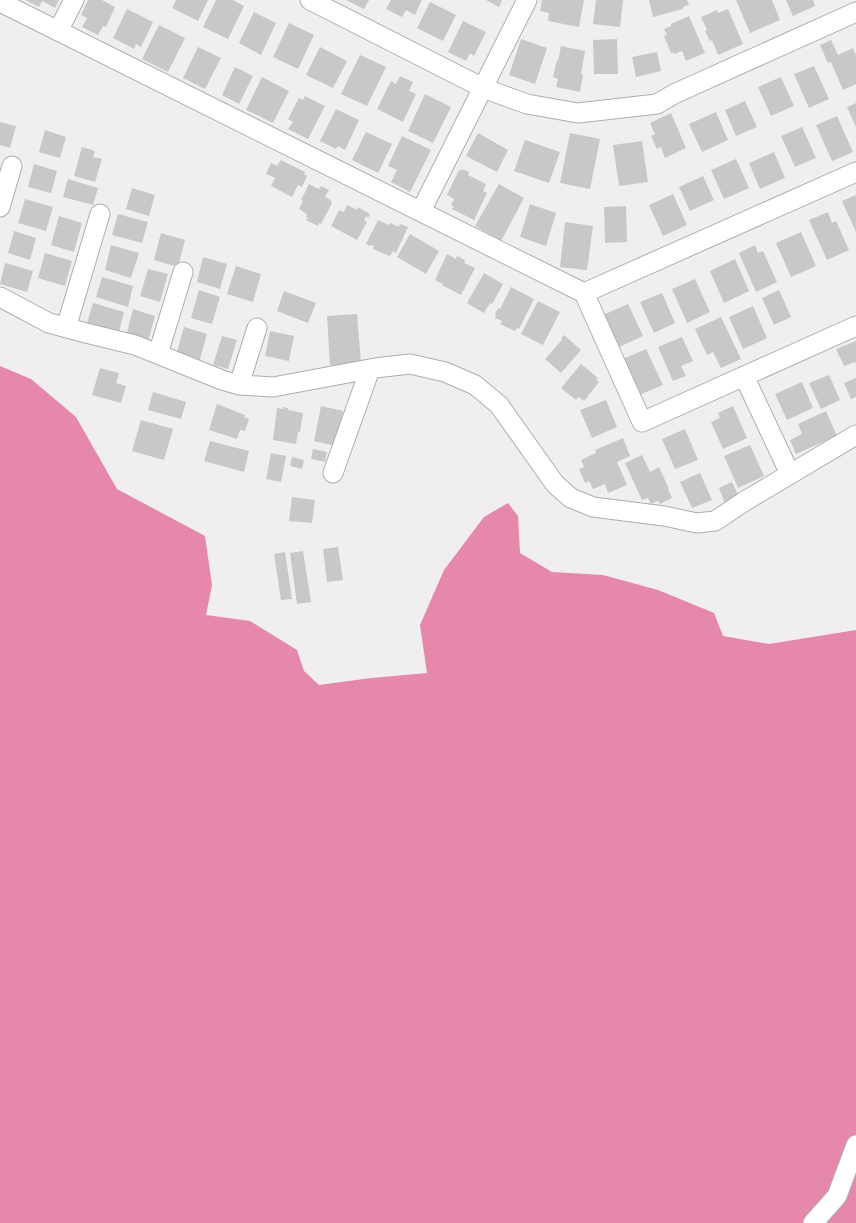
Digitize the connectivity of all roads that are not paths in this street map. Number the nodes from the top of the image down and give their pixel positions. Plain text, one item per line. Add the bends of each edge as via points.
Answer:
1 (74, 0) edge
2 (310, 0) edge
3 (527, 0) edge
4 (0, 2) edge
5 (856, 12) edge
6 (58, 31) junction
7 (482, 88) junction
8 (12, 166) dead end
9 (856, 172) edge
10 (0, 207) edge
11 (421, 211) junction
12 (100, 214) dead end
13 (183, 272) dead end
14 (584, 293) junction
15 (0, 297) edge
16 (856, 326) edge
17 (66, 328) junction
18 (257, 328) dead end
19 (158, 354) junction
20 (370, 369) junction
21 (744, 376) junction
22 (239, 385) junction
23 (856, 435) edge
24 (333, 473) dead end
25 (790, 474) junction
26 (856, 1145) edge
27 (813, 1223) edge

1 - 6 street
2 - 7 street
3 - 7 street
4 - 6 street
5 - 7 street via 657,104 578,113 527,104
6 - 11 street
7 - 11 street
8 - 10 street
9 - 14 street
11 - 14 street
12 - 17 street
13 - 19 street
14 - 21 street via 642,422
15 - 17 street via 49,323
16 - 21 street
17 - 19 street
18 - 22 street
19 - 22 street
20 - 22 street via 273,387
20 - 24 street
20 - 25 street via 410,364 445,372 475,385 499,406 555,484 571,498 593,507 697,523 715,521
21 - 25 street
23 - 25 street
26 - 27 street via 837,1196

